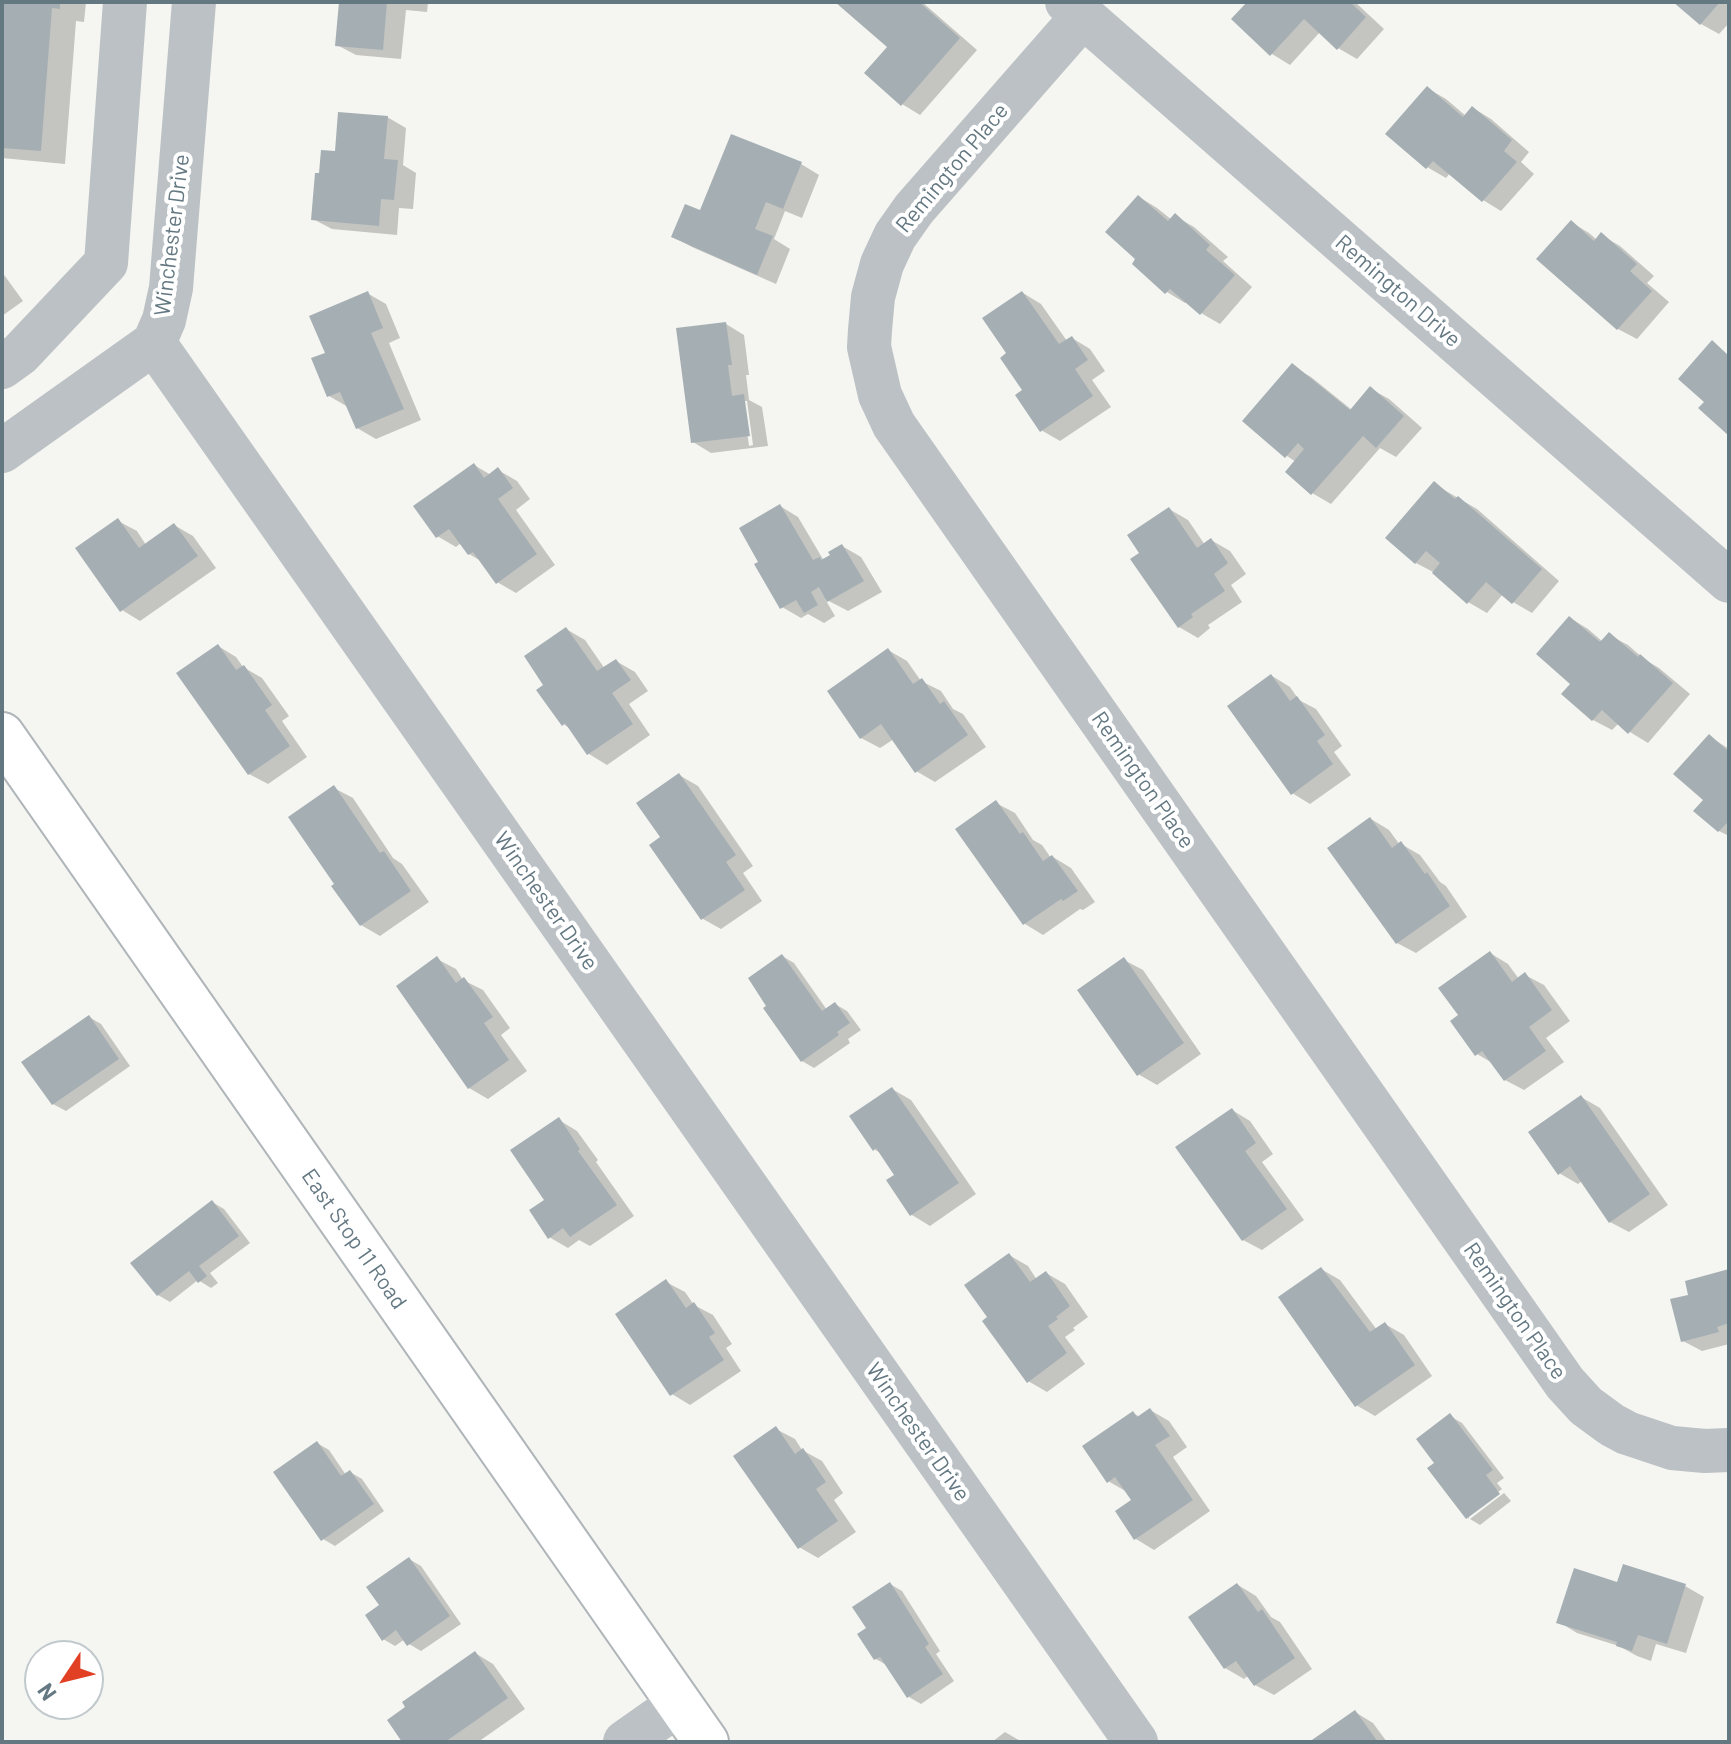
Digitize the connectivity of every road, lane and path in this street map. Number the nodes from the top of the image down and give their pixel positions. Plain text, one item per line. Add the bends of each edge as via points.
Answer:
1 (125, 2) edge
2 (194, 2) edge
3 (1075, 9) edge
4 (106, 263) junction
5 (171, 280) junction
6 (154, 343) junction
7 (2, 367) edge
8 (2, 451) edge
9 (1729, 581) edge
10 (2, 735) edge
11 (1729, 1450) edge
12 (679, 1704) junction
13 (625, 1742) edge
14 (706, 1742) edge
15 (1136, 1742) edge

1 - 4 street
2 - 5 street, Winchester Drive
3 - 9 street, Remington Drive
3 - 11 street, Remington Place via 895,236 873,297 869,347 880,395 894,425 1565,1383 1586,1406 1627,1433 1672,1448
4 - 5 street
4 - 7 street
5 - 6 street, Winchester Drive via 168,307
6 - 8 street
6 - 15 street, Winchester Drive
10 - 12 main road, East Stop 11 Road
12 - 13 street
12 - 14 main road, East Stop 11 Road

